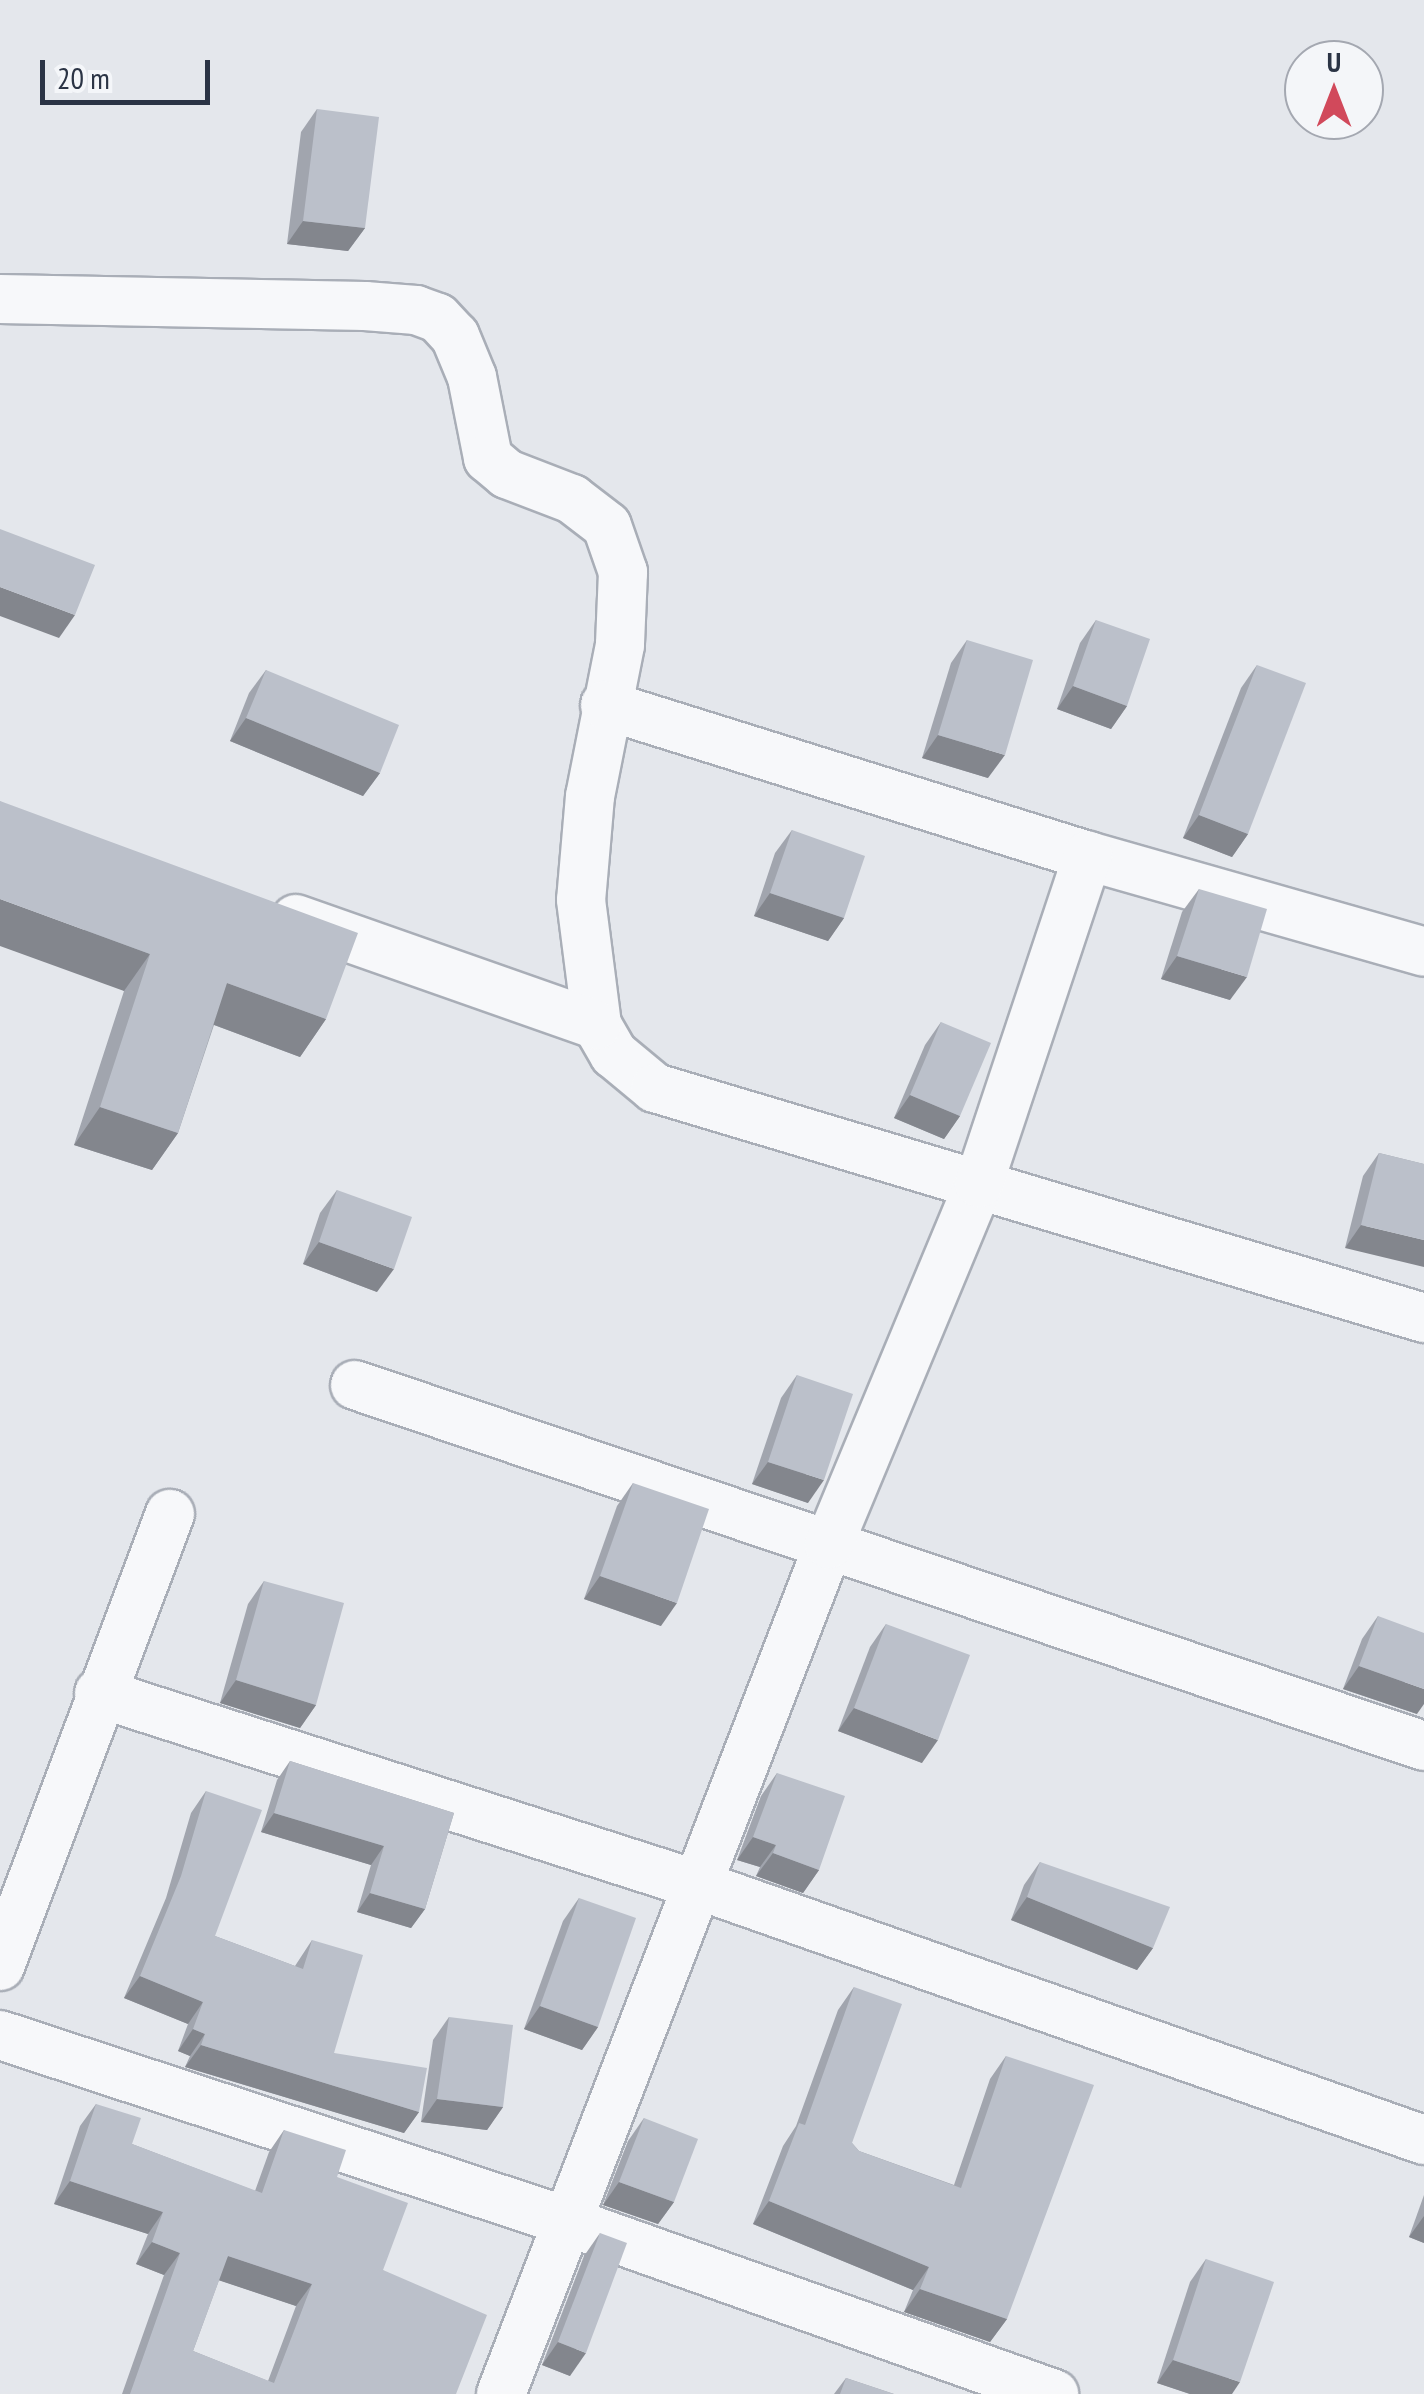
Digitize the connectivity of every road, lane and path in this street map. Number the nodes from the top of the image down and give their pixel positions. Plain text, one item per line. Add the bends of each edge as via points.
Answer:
1 (0, 299) edge
2 (606, 706) junction
3 (1088, 856) junction
4 (261, 907) edge
5 (1424, 952) edge
6 (597, 1025) junction
7 (979, 1183) junction
8 (1424, 1318) edge
9 (355, 1385) dead end
10 (170, 1514) dead end
11 (829, 1544) junction
12 (99, 1693) junction
13 (1424, 1746) edge
14 (701, 1886) junction
15 (0, 1966) edge
16 (0, 2035) edge
17 (1424, 2140) edge
18 (566, 2222) junction
19 (500, 2394) edge
20 (1054, 2394) edge

1 - 2 street via 365,306 438,318 455,336 472,377 488,458 507,474 572,498 607,526 623,572 620,644
2 - 3 street
2 - 6 street via 581,900
3 - 5 street
3 - 7 street
4 - 6 street
6 - 7 street via 614,1054 655,1088
7 - 8 street
7 - 11 street
9 - 11 street
10 - 12 street
11 - 13 street
11 - 14 street
12 - 14 street
12 - 15 street
14 - 17 street
14 - 18 street
16 - 18 street
18 - 19 street
18 - 20 street

